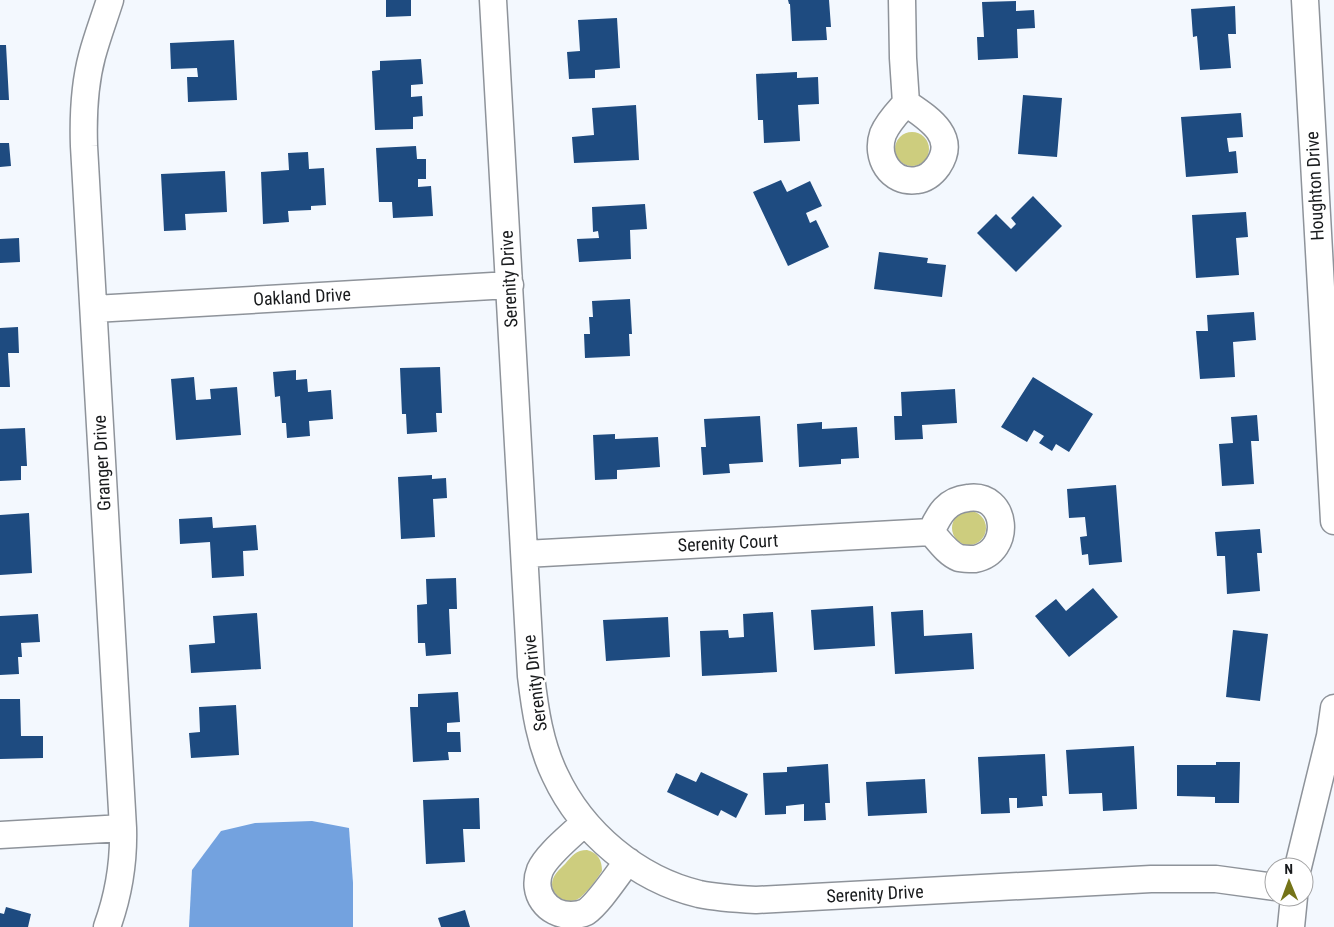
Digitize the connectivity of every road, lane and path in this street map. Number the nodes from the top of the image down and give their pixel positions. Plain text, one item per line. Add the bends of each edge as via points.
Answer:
1 (110, 0) edge
2 (493, 0) edge
3 (902, 0) edge
4 (1305, 0) edge
5 (906, 103) dead end
6 (510, 285) junction
7 (94, 309) junction
8 (1334, 521) edge
9 (931, 532) dead end
10 (525, 554) junction
11 (1334, 708) edge
12 (1330, 750) edge
13 (585, 822) junction
14 (123, 828) junction
15 (0, 835) edge
16 (1301, 857) edge
17 (628, 861) junction
18 (1264, 886) edge
19 (1293, 907) edge
20 (107, 927) edge
21 (1291, 927) edge

1 - 7 street, Granger Drive via 92,56 83,115
2 - 6 street, Serenity Drive
3 - 5 street
4 - 8 street, Houghton Drive
6 - 7 street, Oakland Drive
6 - 10 street, Serenity Drive
7 - 14 street, Granger Drive
9 - 10 street, Serenity Court
10 - 13 street, Serenity Drive via 536,715 554,775
11 - 12 street
12 - 16 street
13 - 17 street, Serenity Drive
13 - 17 street via 541,868 538,892 548,908 567,915 585,912
14 - 15 street
14 - 20 street, Granger Drive via 120,887
17 - 18 street, Serenity Drive via 684,890 756,900 1151,879 1216,879
19 - 21 street

